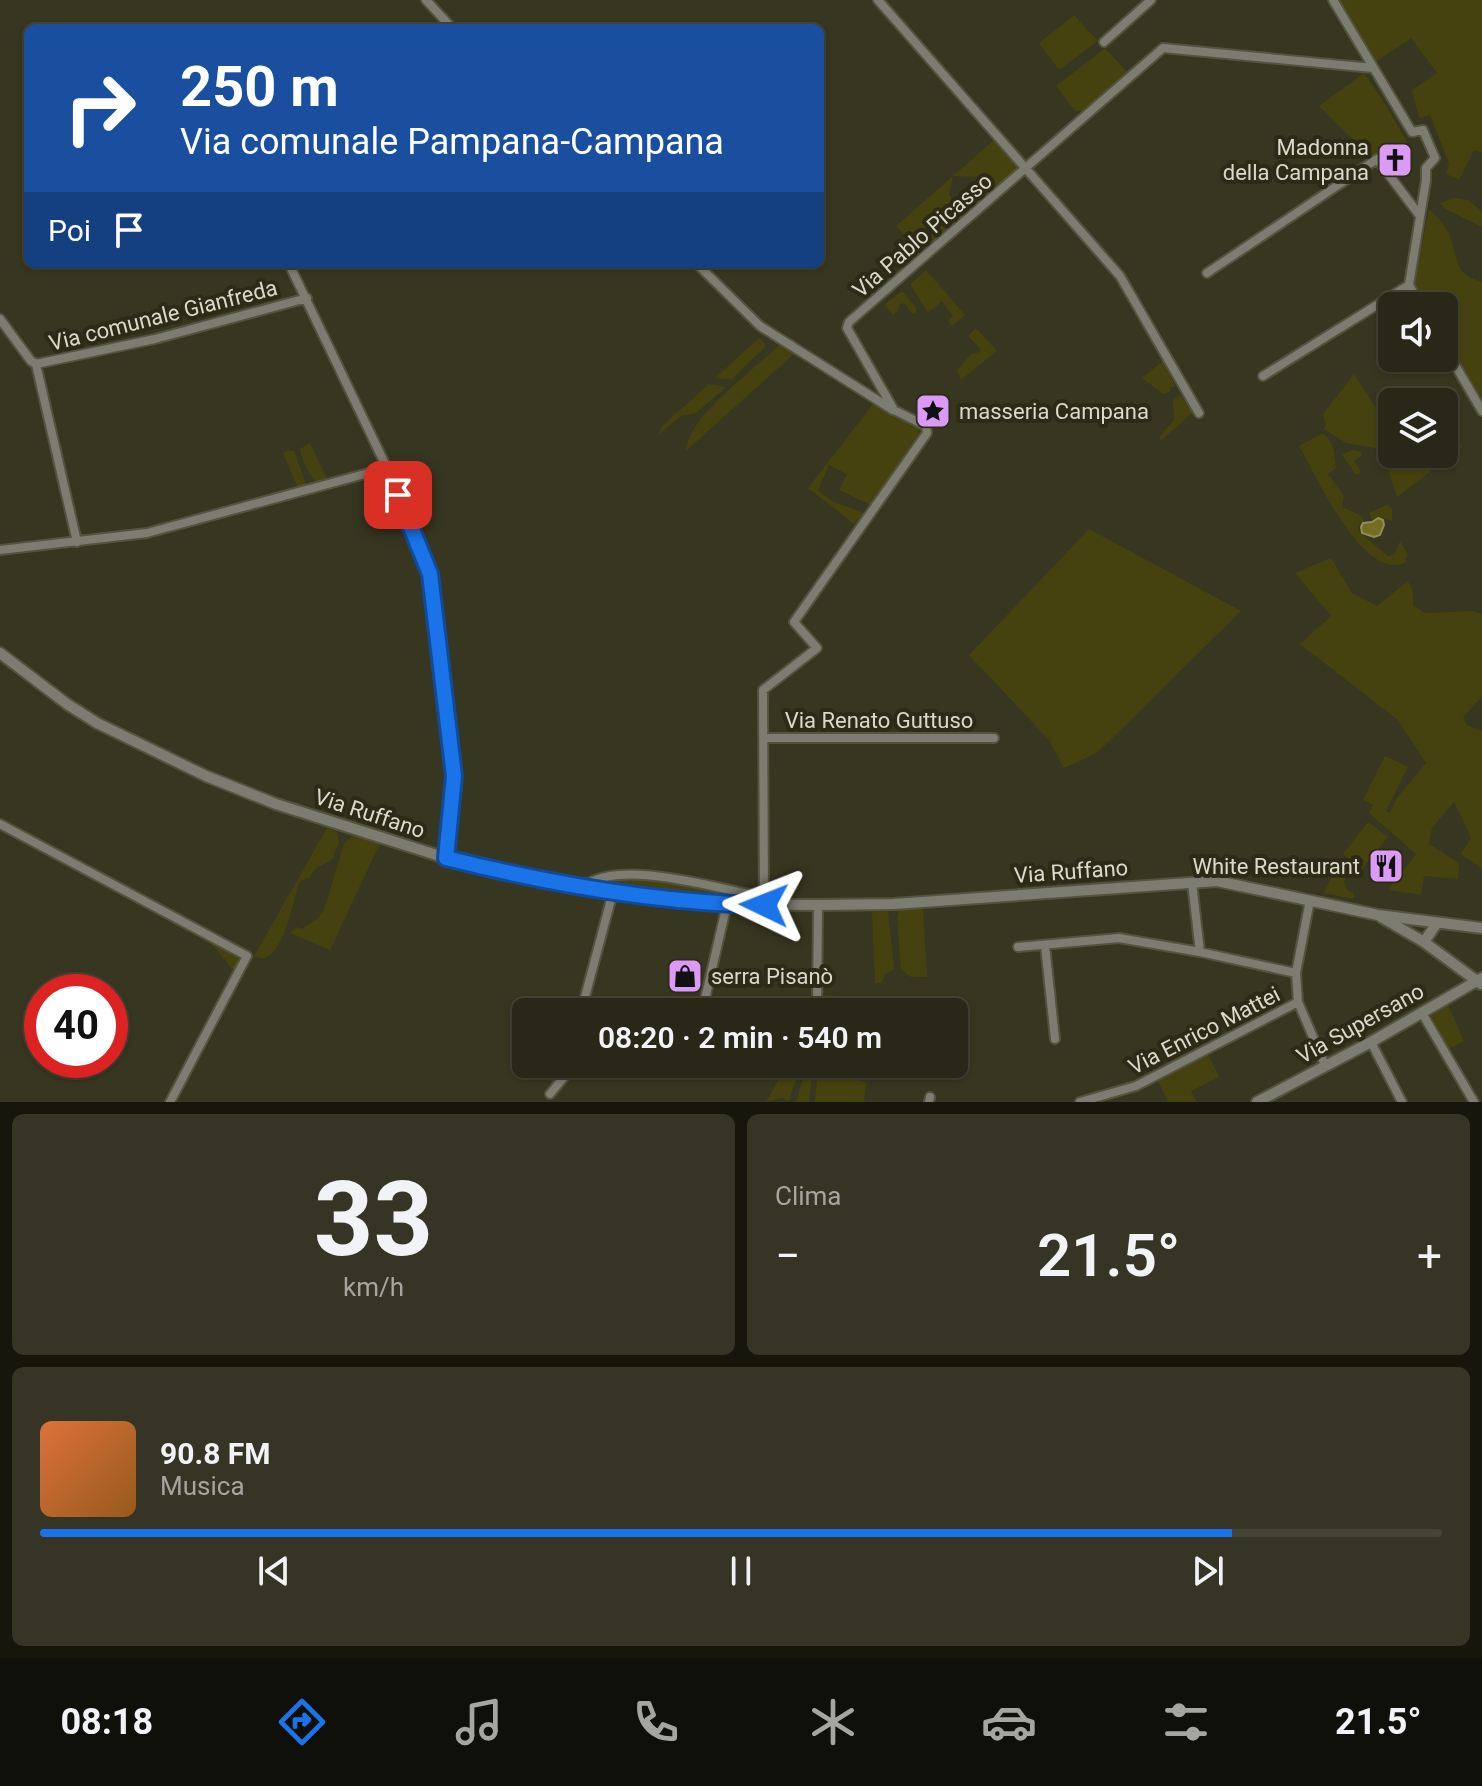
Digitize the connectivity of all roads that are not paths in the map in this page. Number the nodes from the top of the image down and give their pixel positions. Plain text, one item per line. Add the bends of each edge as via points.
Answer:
1 (426, 0) edge
2 (878, 0) edge
3 (1151, 0) edge
4 (1333, 0) edge
5 (448, 24) edge
6 (1104, 42) dead end
7 (1373, 68) junction
8 (1026, 168) junction
9 (1420, 216) junction
10 (291, 268) edge
11 (701, 268) edge
12 (1207, 273) dead end
13 (1409, 285) junction
14 (1413, 292) edge
15 (307, 298) junction
16 (0, 319) edge
17 (36, 364) junction
18 (1458, 370) edge
19 (1263, 376) dead end
20 (894, 410) junction
21 (1482, 411) edge
22 (1199, 413) dead end
23 (387, 468) junction
24 (77, 542) junction
25 (0, 550) edge
26 (0, 653) edge
27 (764, 738) junction
28 (994, 738) dead end
29 (0, 824) edge
30 (446, 858) junction
31 (1192, 883) junction
32 (583, 887) junction
33 (613, 892) junction
34 (1310, 900) junction
35 (727, 904) junction
36 (764, 905) junction
37 (818, 905) junction
38 (1378, 915) junction
39 (1437, 923) junction
40 (1482, 928) edge
41 (1424, 942) junction
42 (1045, 945) junction
43 (1018, 947) dead end
44 (1200, 952) junction
45 (1296, 973) junction
46 (1481, 981) edge
47 (585, 998) edge
48 (705, 998) edge
49 (817, 998) edge
50 (1298, 1002) junction
51 (1422, 1013) junction
52 (1055, 1039) dead end
53 (1371, 1042) junction
54 (1325, 1065) junction
55 (563, 1078) edge
56 (550, 1094) dead end
57 (170, 1102) edge
58 (1080, 1102) edge
59 (1257, 1102) edge
60 (1402, 1102) edge
61 (1474, 1102) edge

1 - 5 street
2 - 8 street
3 - 6 street
4 - 7 street
7 - 8 street, Via Pablo Picasso via 1163,48
7 - 9 street via 1412,132 1423,130 1435,158 1426,168
8 - 20 street, Via Pablo Picasso via 849,322 847,328
8 - 22 street via 1120,276
9 - 12 street via 1377,159
9 - 13 street
10 - 15 street
11 - 20 street via 760,326
13 - 14 street
13 - 19 street
15 - 17 street, Via comunale Gianfreda
15 - 23 street
16 - 17 street, Via comunale Gianfreda
17 - 24 street
18 - 21 street
20 - 27 street, Via Pablo Picasso via 926,426 927,433 794,622 817,648 763,690
23 - 24 street via 147,533
23 - 30 street via 430,574 454,776
24 - 25 street
26 - 30 street, Via Ruffano via 97,723 206,776
27 - 28 street, Via Renato Guttuso
27 - 36 street, Via Pablo Picasso
29 - 57 street via 247,956
30 - 32 street, Via Ruffano
31 - 34 street, Via Ruffano via 1217,881
31 - 37 street, Via Ruffano
31 - 44 street
32 - 33 street, Via Ruffano
32 - 36 street, Via Ruffano via 613,875 637,873 749,894
33 - 35 street, Via Ruffano
33 - 47 street
34 - 38 street, Via Ruffano
34 - 45 street
35 - 36 street, Via Ruffano
35 - 48 street
36 - 37 street, Via Ruffano
37 - 49 street
38 - 39 street, Via Ruffano
38 - 41 street, Via Ruffano
39 - 40 street, Via Ruffano
39 - 41 street
41 - 46 street, Via Ruffano
42 - 43 street
42 - 44 street via 1119,938
42 - 52 street
44 - 45 street
45 - 50 street
46 - 51 street, Via Supersano
50 - 54 street
50 - 58 street, Via Enrico Mattei via 1136,1086
51 - 53 street, Via Supersano
51 - 61 street
53 - 54 street, Via Supersano
53 - 60 street
54 - 59 street, Via Supersano
55 - 56 street

